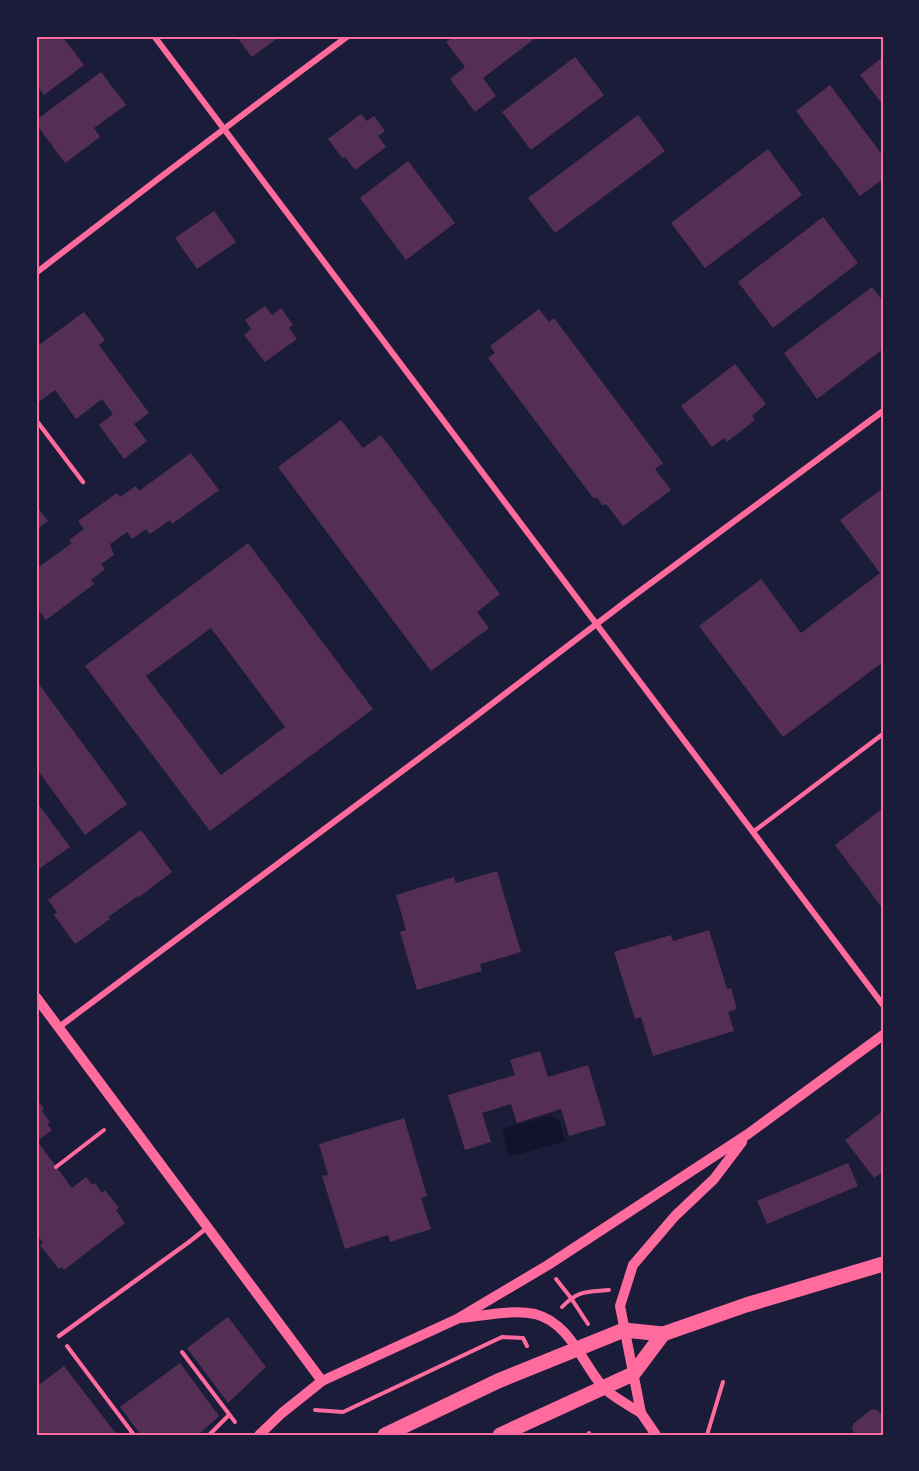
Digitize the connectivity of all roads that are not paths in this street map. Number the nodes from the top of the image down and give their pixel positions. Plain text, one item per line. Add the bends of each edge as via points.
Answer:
1 (154, 36) edge
2 (348, 36) edge
3 (224, 130) junction
4 (36, 273) edge
5 (883, 411) edge
6 (36, 420) edge
7 (83, 482) dead end
8 (596, 624) junction
9 (883, 734) edge
10 (753, 832) junction
11 (36, 997) edge
12 (883, 1005) edge
13 (59, 1027) junction
14 (883, 1035) edge
15 (748, 1134) junction
16 (208, 1227) junction
17 (883, 1263) edge
18 (457, 1318) junction
19 (624, 1330) junction
20 (663, 1334) junction
21 (59, 1336) road end
22 (578, 1349) junction
23 (633, 1374) junction
24 (322, 1381) junction
25 (604, 1388) junction
26 (641, 1413) junction
27 (259, 1435) edge
28 (385, 1435) edge
29 (500, 1435) edge
30 (656, 1435) edge

1 - 3 street
2 - 3 street
3 - 4 street
3 - 8 street
5 - 8 street
6 - 7 lane
8 - 10 street
8 - 13 street
9 - 10 lane
10 - 12 street
11 - 13 street
13 - 16 street
14 - 15 street
15 - 18 street via 548,1265
15 - 19 street via 714,1179 675,1216 633,1265 620,1306
16 - 21 lane
16 - 24 street
17 - 20 main road
18 - 22 street via 535,1314 564,1332
18 - 24 street
19 - 20 main road
19 - 22 main road
19 - 23 street
20 - 23 main road
22 - 25 street
22 - 28 main road via 498,1381
23 - 25 main road
23 - 26 street
24 - 27 street
25 - 26 street
25 - 29 main road
26 - 30 street

